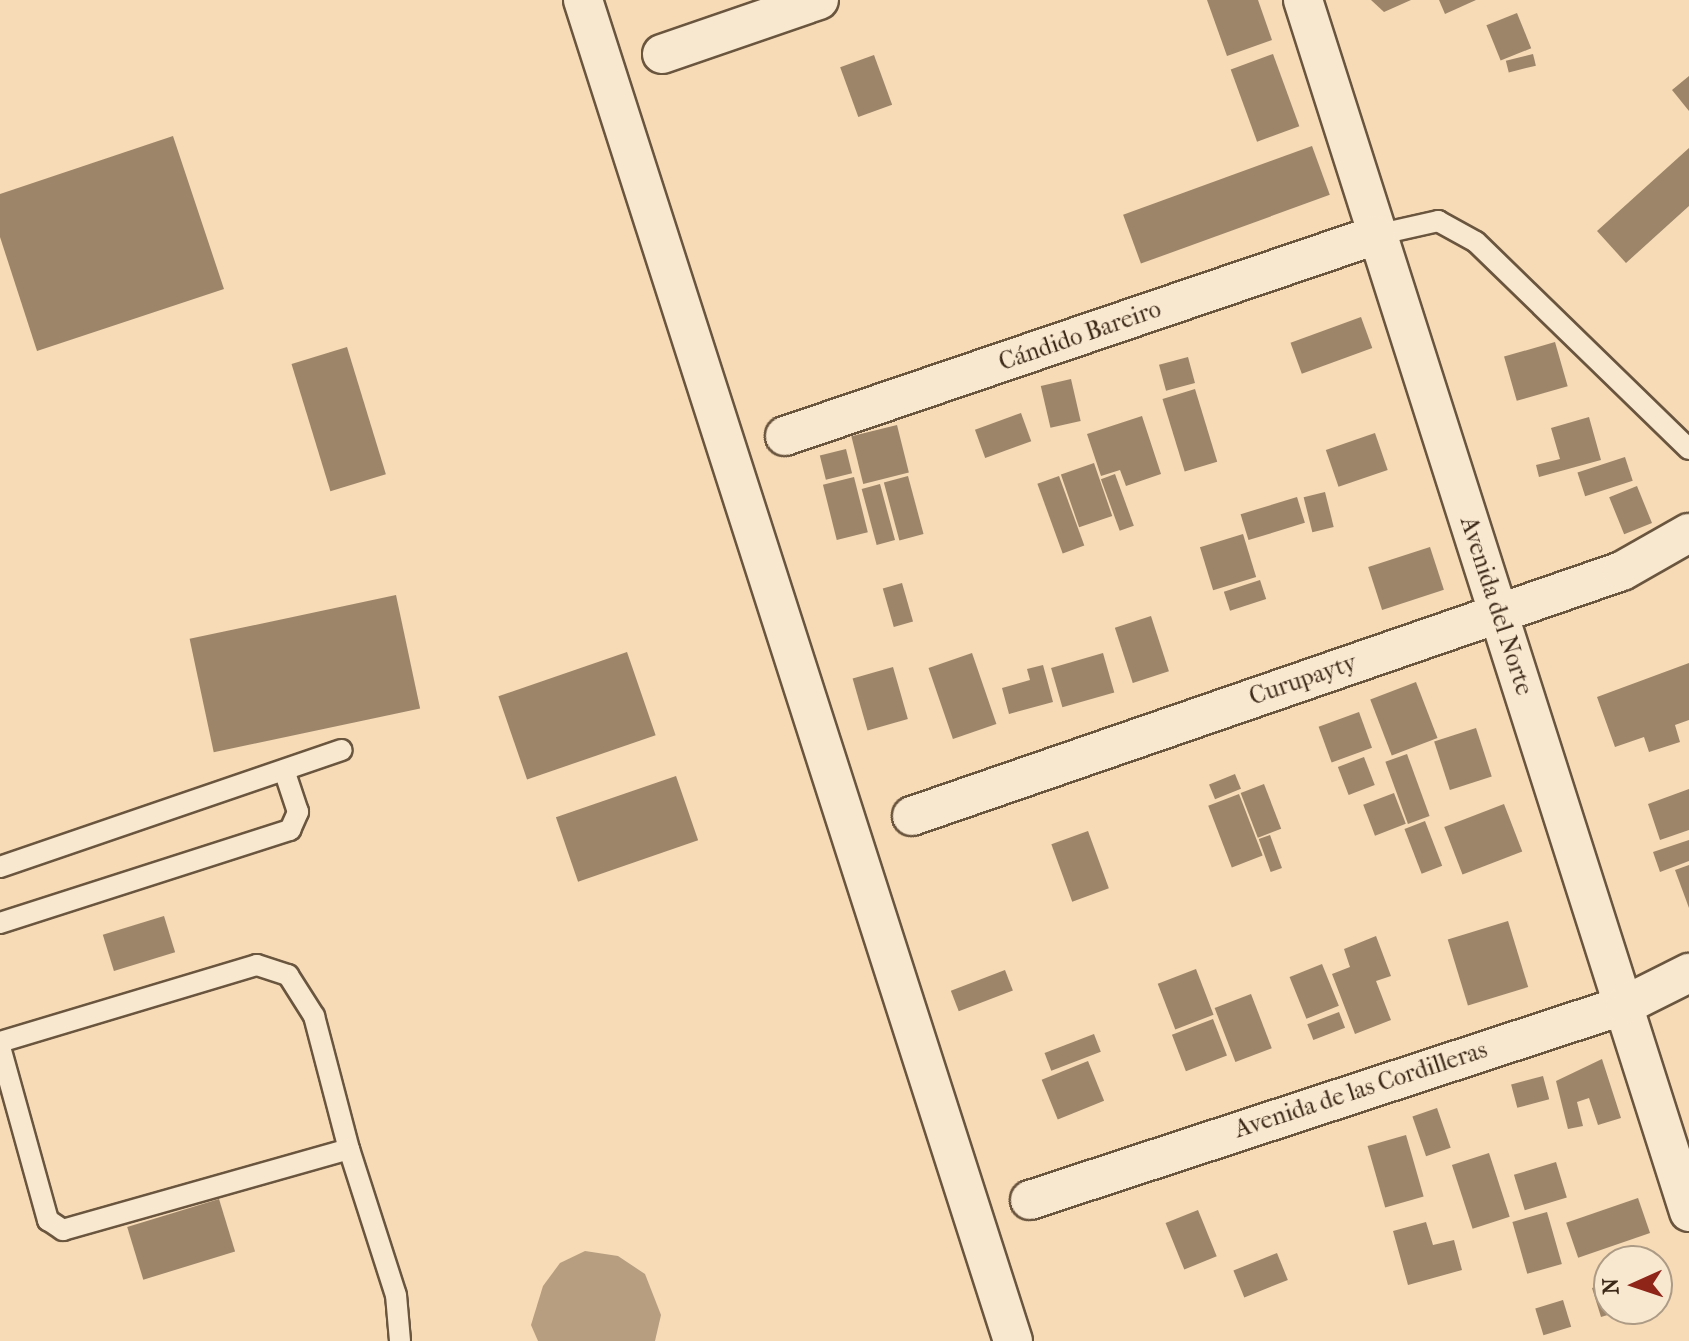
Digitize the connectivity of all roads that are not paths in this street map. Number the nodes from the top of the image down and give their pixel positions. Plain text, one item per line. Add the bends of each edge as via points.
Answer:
1 (583, 0) edge
2 (819, 0) edge
3 (1303, 0) edge
4 (662, 54) dead end
5 (1376, 235) junction
6 (785, 436) dead end
7 (1689, 449) edge
8 (1689, 533) edge
9 (1498, 612) junction
10 (342, 750) dead end
11 (284, 770) junction
12 (912, 816) dead end
13 (0, 867) edge
14 (0, 923) edge
15 (1689, 973) edge
16 (1625, 1005) junction
17 (0, 1044) edge
18 (349, 1149) junction
19 (1030, 1200) dead end
20 (1689, 1212) edge
21 (400, 1341) edge
22 (1013, 1341) edge

1 - 22 street
2 - 4 street
3 - 5 street, Avenida del Norte
5 - 6 street, Cándido Bareiro
5 - 7 lane via 1438,221 1476,242
5 - 9 street, Avenida del Norte
8 - 9 street, Curupayty via 1622,571
9 - 12 street, Curupayty
9 - 16 street, Avenida del Norte
10 - 11 lane
11 - 13 lane
11 - 14 lane via 298,812 290,830
15 - 16 street, Avenida de las Cordilleras
16 - 19 street, Avenida de las Cordilleras
16 - 20 street, Avenida del Norte
17 - 18 lane via 257,965 288,975 314,1016
17 - 18 lane via 48,1220 63,1230
18 - 21 lane via 396,1295

